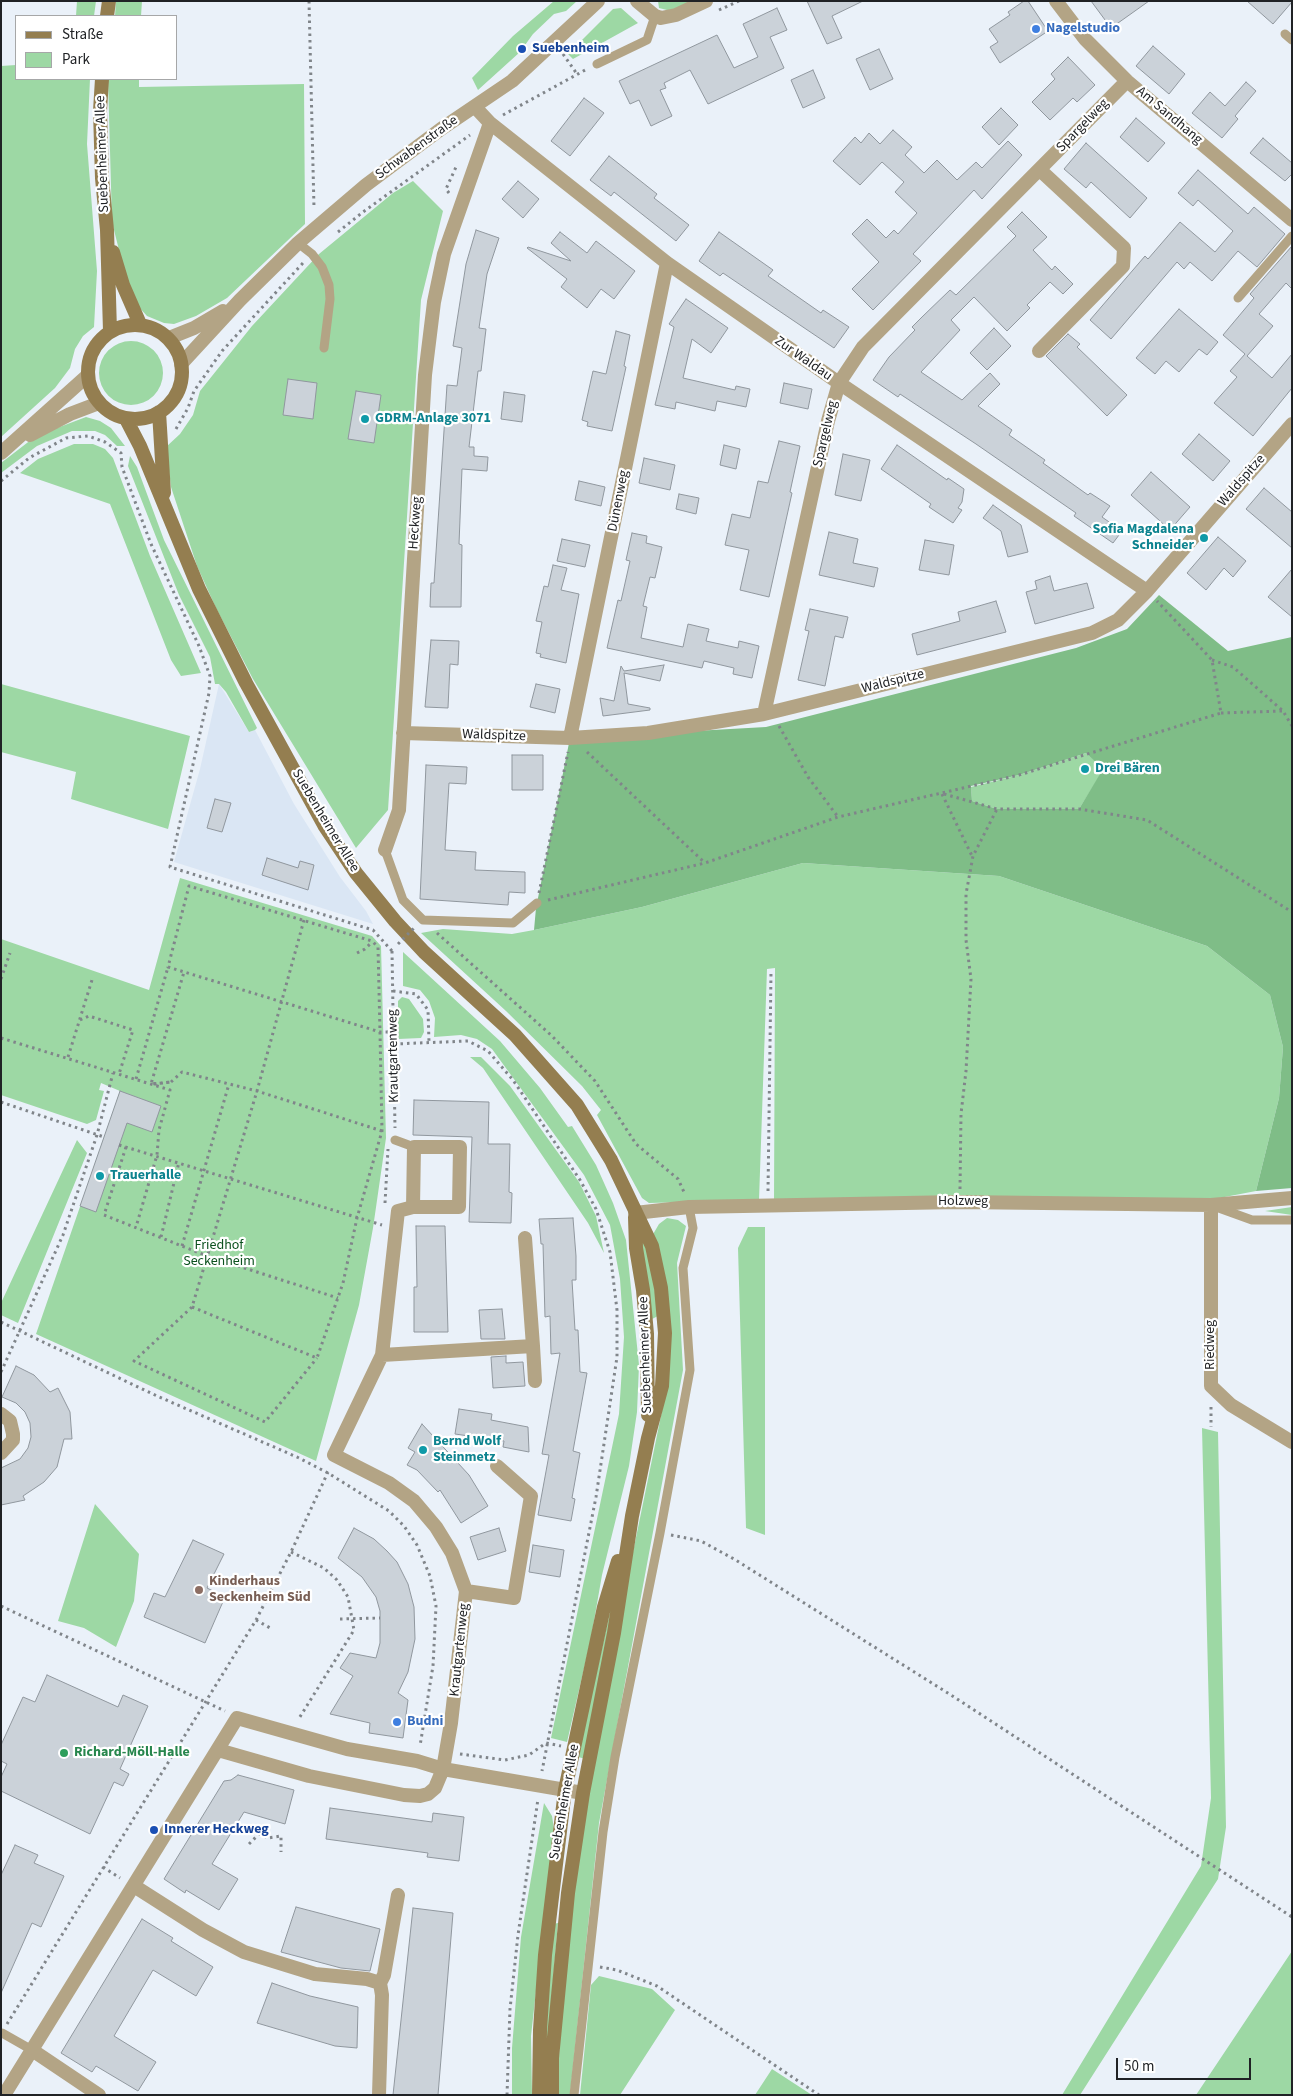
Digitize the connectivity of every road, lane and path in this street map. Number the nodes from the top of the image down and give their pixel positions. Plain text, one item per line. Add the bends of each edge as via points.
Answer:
1 (109, 1) edge
2 (309, 1) edge
3 (598, 1) edge
4 (637, 1) edge
5 (706, 1) edge
6 (1056, 1) edge
7 (107, 15) edge
8 (655, 16) junction
9 (556, 42) junction
10 (597, 64) joint
11 (577, 74) junction
12 (102, 80) edge
13 (1127, 81) junction
14 (475, 107) junction
15 (490, 123) junction
16 (1040, 170) junction
17 (1290, 214) edge
18 (314, 229) junction
19 (107, 230) junction
20 (334, 236) dead end
21 (1292, 236) edge
22 (298, 243) junction
23 (312, 254) junction
24 (667, 263) junction
25 (1238, 298) dead end
26 (240, 300) junction
27 (140, 324) junction
28 (110, 331) junction
29 (169, 338) junction
30 (324, 348) dead end
31 (1039, 351) dead end
32 (182, 364) junction
33 (87, 376) junction
34 (839, 384) junction
35 (99, 403) junction
36 (159, 412) junction
37 (126, 419) junction
38 (1292, 424) edge
39 (160, 439) junction
40 (6, 448) edge
41 (1, 481) edge
42 (165, 506) junction
43 (1147, 591) junction
44 (1212, 660) junction
45 (1284, 711) junction
46 (764, 714) junction
47 (1221, 714) junction
48 (1292, 726) edge
49 (403, 733) junction
50 (570, 738) junction
51 (942, 793) junction
52 (997, 809) junction
53 (838, 817) junction
54 (386, 850) joint
55 (973, 856) junction
56 (705, 863) junction
57 (537, 903) junction
58 (1292, 912) edge
59 (304, 920) junction
60 (416, 926) dead end
61 (372, 941) junction
62 (445, 941) dead end
63 (392, 951) junction
64 (10, 953) dead end
65 (356, 953) dead end
66 (168, 967) junction
67 (184, 972) junction
68 (771, 972) dead end
69 (1, 979) edge
70 (92, 980) dead end
71 (393, 991) junction
72 (282, 1002) junction
73 (80, 1020) junction
74 (380, 1032) junction
75 (393, 1032) junction
76 (1, 1038) edge
77 (429, 1042) junction
78 (394, 1044) junction
79 (68, 1057) junction
80 (113, 1073) junction
81 (119, 1074) junction
82 (136, 1080) junction
83 (151, 1084) junction
84 (229, 1084) junction
85 (257, 1091) junction
86 (1, 1102) edge
87 (382, 1131) junction
88 (97, 1135) junction
89 (104, 1137) dead end
90 (395, 1140) junction
91 (119, 1145) dead end
92 (414, 1146) junction
93 (126, 1147) junction
94 (157, 1155) junction
95 (179, 1162) junction
96 (204, 1170) junction
97 (230, 1180) junction
98 (1292, 1198) edge
99 (960, 1202) junction
100 (1211, 1205) junction
101 (768, 1206) junction
102 (413, 1207) junction
103 (689, 1207) junction
104 (634, 1213) junction
105 (357, 1218) junction
106 (1292, 1220) edge
107 (136, 1227) junction
108 (396, 1229) junction
109 (161, 1237) junction
110 (525, 1238) dead end
111 (182, 1246) junction
112 (207, 1256) junction
113 (338, 1298) junction
114 (192, 1307) junction
115 (1, 1322) edge
116 (19, 1329) junction
117 (532, 1346) junction
118 (382, 1356) junction
119 (316, 1358) junction
120 (1, 1372) edge
121 (535, 1381) dead end
122 (1, 1414) edge
123 (1292, 1442) edge
124 (1, 1453) edge
125 (497, 1466) dead end
126 (328, 1473) junction
127 (632, 1516) junction
128 (660, 1534) junction
129 (292, 1552) junction
130 (466, 1591) junction
131 (1, 1606) edge
132 (380, 1618) dead end
133 (256, 1620) junction
134 (340, 1620) dead end
135 (354, 1620) junction
136 (272, 1628) dead end
137 (205, 1701) junction
138 (237, 1718) junction
139 (292, 1733) junction
140 (546, 1743) junction
141 (218, 1750) junction
142 (446, 1752) junction
143 (417, 1760) junction
144 (443, 1769) junction
145 (540, 1786) junction
146 (565, 1790) junction
147 (583, 1793) junction
148 (249, 1844) dead end
149 (281, 1852) dead end
150 (134, 1886) junction
151 (398, 1895) dead end
152 (1292, 1917) edge
153 (587, 1964) junction
154 (380, 1983) junction
155 (2, 2033) edge
156 (32, 2050) junction
157 (4, 2095) edge
158 (99, 2095) edge
159 (379, 2095) edge
160 (507, 2095) edge
161 (539, 2095) edge
162 (552, 2095) edge
163 (574, 2095) edge
164 (819, 2095) edge

1 - 7 main road
2 - 18 path
3 - 9 street, Schwabenstraße
4 - 8 street
5 - 8 street via 676,15
6 - 13 street, Am Sandhang via 1085,39
8 - 10 lane via 647,40
9 - 11 path
9 - 14 street, Schwabenstraße via 512,81
10 - 11 path
11 - 15 path
12 - 19 main road, Suebenheimer Allee via 102,178
13 - 16 street, Spargelweg
13 - 17 street, Am Sandhang
14 - 15 street, Zur Waldau
14 - 18 street, Schwabenstraße via 441,128
15 - 20 path via 443,153
15 - 24 street, Zur Waldau
15 - 49 street, Heckweg via 444,254 434,302 425,375
16 - 31 street via 1124,248 1123,266
16 - 34 street, Spargelweg via 863,347
18 - 22 street, Schwabenstraße
19 - 27 main road, Suebenheimer Allee via 123,284
19 - 28 main road, Suebenheimer Allee
21 - 25 lane
22 - 23 lane
22 - 26 street, Schwabenstraße
23 - 30 lane via 329,285
23 - 39 path via 222,350 194,391 181,423 170,435
24 - 34 street, Zur Waldau
24 - 50 street, Dünenweg
26 - 29 street, Schwabenstraße via 194,328
26 - 32 street, Schwabenstraße
27 - 28 main road via 124,325
27 - 29 main road
28 - 33 main road via 97,342 89,358
29 - 32 main road
32 - 36 main road via 181,383 173,400
33 - 35 main road
33 - 40 street
34 - 43 street, Zur Waldau
34 - 46 street, Spargelweg via 828,421
35 - 37 main road
35 - 40 street via 70,414
36 - 37 main road via 143,418
36 - 39 main road, Suebenheimer Allee
37 - 42 main road, Suebenheimer Allee
38 - 43 street, Waldspitze
39 - 42 main road, Suebenheimer Allee
41 - 63 path via 28,458 66,438 88,436 121,453 122,467 151,544 210,676 170,868 373,930
42 - 104 main road, Suebenheimer Allee via 199,589 246,683 324,825 350,865 412,940 515,1034 577,1105 611,1160
43 - 44 path
43 - 46 street, Waldspitze via 1118,620 1092,633
44 - 45 path via 1234,667
44 - 47 path
45 - 47 path
45 - 48 path
46 - 50 street, Waldspitze via 648,732
46 - 53 path via 781,728 808,777
47 - 51 path via 1019,775
49 - 50 street, Waldspitze
49 - 54 street, Heckweg via 398,810
50 - 56 path
50 - 57 path
51 - 52 path
51 - 53 path
51 - 55 path
52 - 55 path
52 - 58 path via 1079,809 1147,820
53 - 56 path
54 - 57 lane, Heckweg via 403,900 423,920 513,922
55 - 99 path via 966,894 970,979 961,1114
56 - 57 path
59 - 61 path
59 - 66 path via 189,886
59 - 72 path
60 - 63 path, bridge
61 - 65 path
61 - 74 path via 378,947
62 - 103 path via 552,1036 595,1081 636,1144 678,1179
63 - 71 path, Krautgartenweg
64 - 69 path
66 - 67 path
66 - 82 path
67 - 72 path
67 - 83 path
68 - 101 path
70 - 73 path
71 - 75 path, Krautgartenweg
71 - 77 path via 416,994 428,1010
72 - 74 path
72 - 85 path
73 - 79 path
73 - 81 path via 89,1016 133,1030
74 - 75 path
74 - 87 path
75 - 78 path, Krautgartenweg
76 - 79 path
77 - 78 path
77 - 140 path via 468,1042 488,1051 513,1080 588,1194 610,1252 617,1310 617,1357 596,1497
78 - 90 path, Krautgartenweg
79 - 80 path
80 - 81 path
80 - 88 path
81 - 82 path
82 - 83 path
83 - 84 path via 171,1082 182,1072
83 - 94 path via 170,1090 159,1130
84 - 85 path
84 - 96 path
85 - 87 path
85 - 97 path
86 - 88 path
87 - 105 path
88 - 89 path
88 - 116 path via 63,1235
90 - 92 lane
90 - 108 path via 387,1150 385,1210
91 - 93 path
92 - 102 street
92 - 102 street via 460,1147 460,1164 459,1207
93 - 94 path
93 - 107 path via 104,1215
94 - 95 path
94 - 107 path
95 - 96 path
95 - 109 path
96 - 97 path
96 - 111 path
97 - 105 path
97 - 112 path
98 - 100 street, Holzweg
99 - 100 street, Holzweg
99 - 101 street, Holzweg
100 - 106 lane via 1252,1220
100 - 123 street, Riedweg via 1211,1386 1231,1405
101 - 103 street, Holzweg
102 - 108 street, Krautgartenweg via 398,1212
103 - 104 street, Holzweg
103 - 128 lane via 693,1228 684,1268 690,1370
104 - 127 main road, Suebenheimer Allee via 647,1334 648,1438
105 - 108 path
105 - 113 path
107 - 109 path
108 - 118 street, Krautgartenweg
109 - 111 path
110 - 117 street
111 - 112 path
112 - 113 path
112 - 114 path
113 - 119 path
114 - 119 path
114 - 119 path via 134,1361 265,1422
115 - 116 path
116 - 120 path
116 - 126 path
117 - 118 street
117 - 121 street
118 - 130 street, Krautgartenweg via 334,1455 389,1483 414,1501 452,1553
122 - 124 street via 10,1421 13,1440
125 - 130 street, Krautgartenweg via 531,1496 514,1598
126 - 129 path
126 - 143 path via 389,1511 404,1526 430,1576 436,1606 433,1666
127 - 146 main road, Suebenheimer Allee via 604,1607
127 - 147 main road, Suebenheimer Allee via 614,1633
128 - 152 path via 701,1541 734,1559 951,1695
128 - 153 lane via 615,1757
129 - 133 path
129 - 135 path via 324,1568 337,1580 348,1597
130 - 142 street, Krautgartenweg
131 - 137 path
132 - 135 path
133 - 136 path
133 - 137 path
134 - 135 path
135 - 139 path via 354,1630
137 - 138 path
137 - 155 path
138 - 139 street
138 - 141 street
139 - 143 street via 347,1749
140 - 142 path via 529,1756 505,1760
140 - 145 path
141 - 144 street via 309,1776 404,1795 428,1794 435,1788
141 - 150 street
142 - 144 street, Krautgartenweg
143 - 144 street
144 - 145 street
145 - 146 street
145 - 160 path via 510,2009
146 - 147 street
146 - 161 main road, Suebenheimer Allee via 545,1955
147 - 162 main road, Suebenheimer Allee via 568,1892 552,2058
148 - 149 path via 259,1834 268,1838 281,1836
150 - 154 street via 244,1952 315,1974
150 - 156 street
151 - 154 street
153 - 163 lane
153 - 164 path via 617,1970 657,1986
154 - 159 street
155 - 156 lane
156 - 157 street
156 - 158 street

